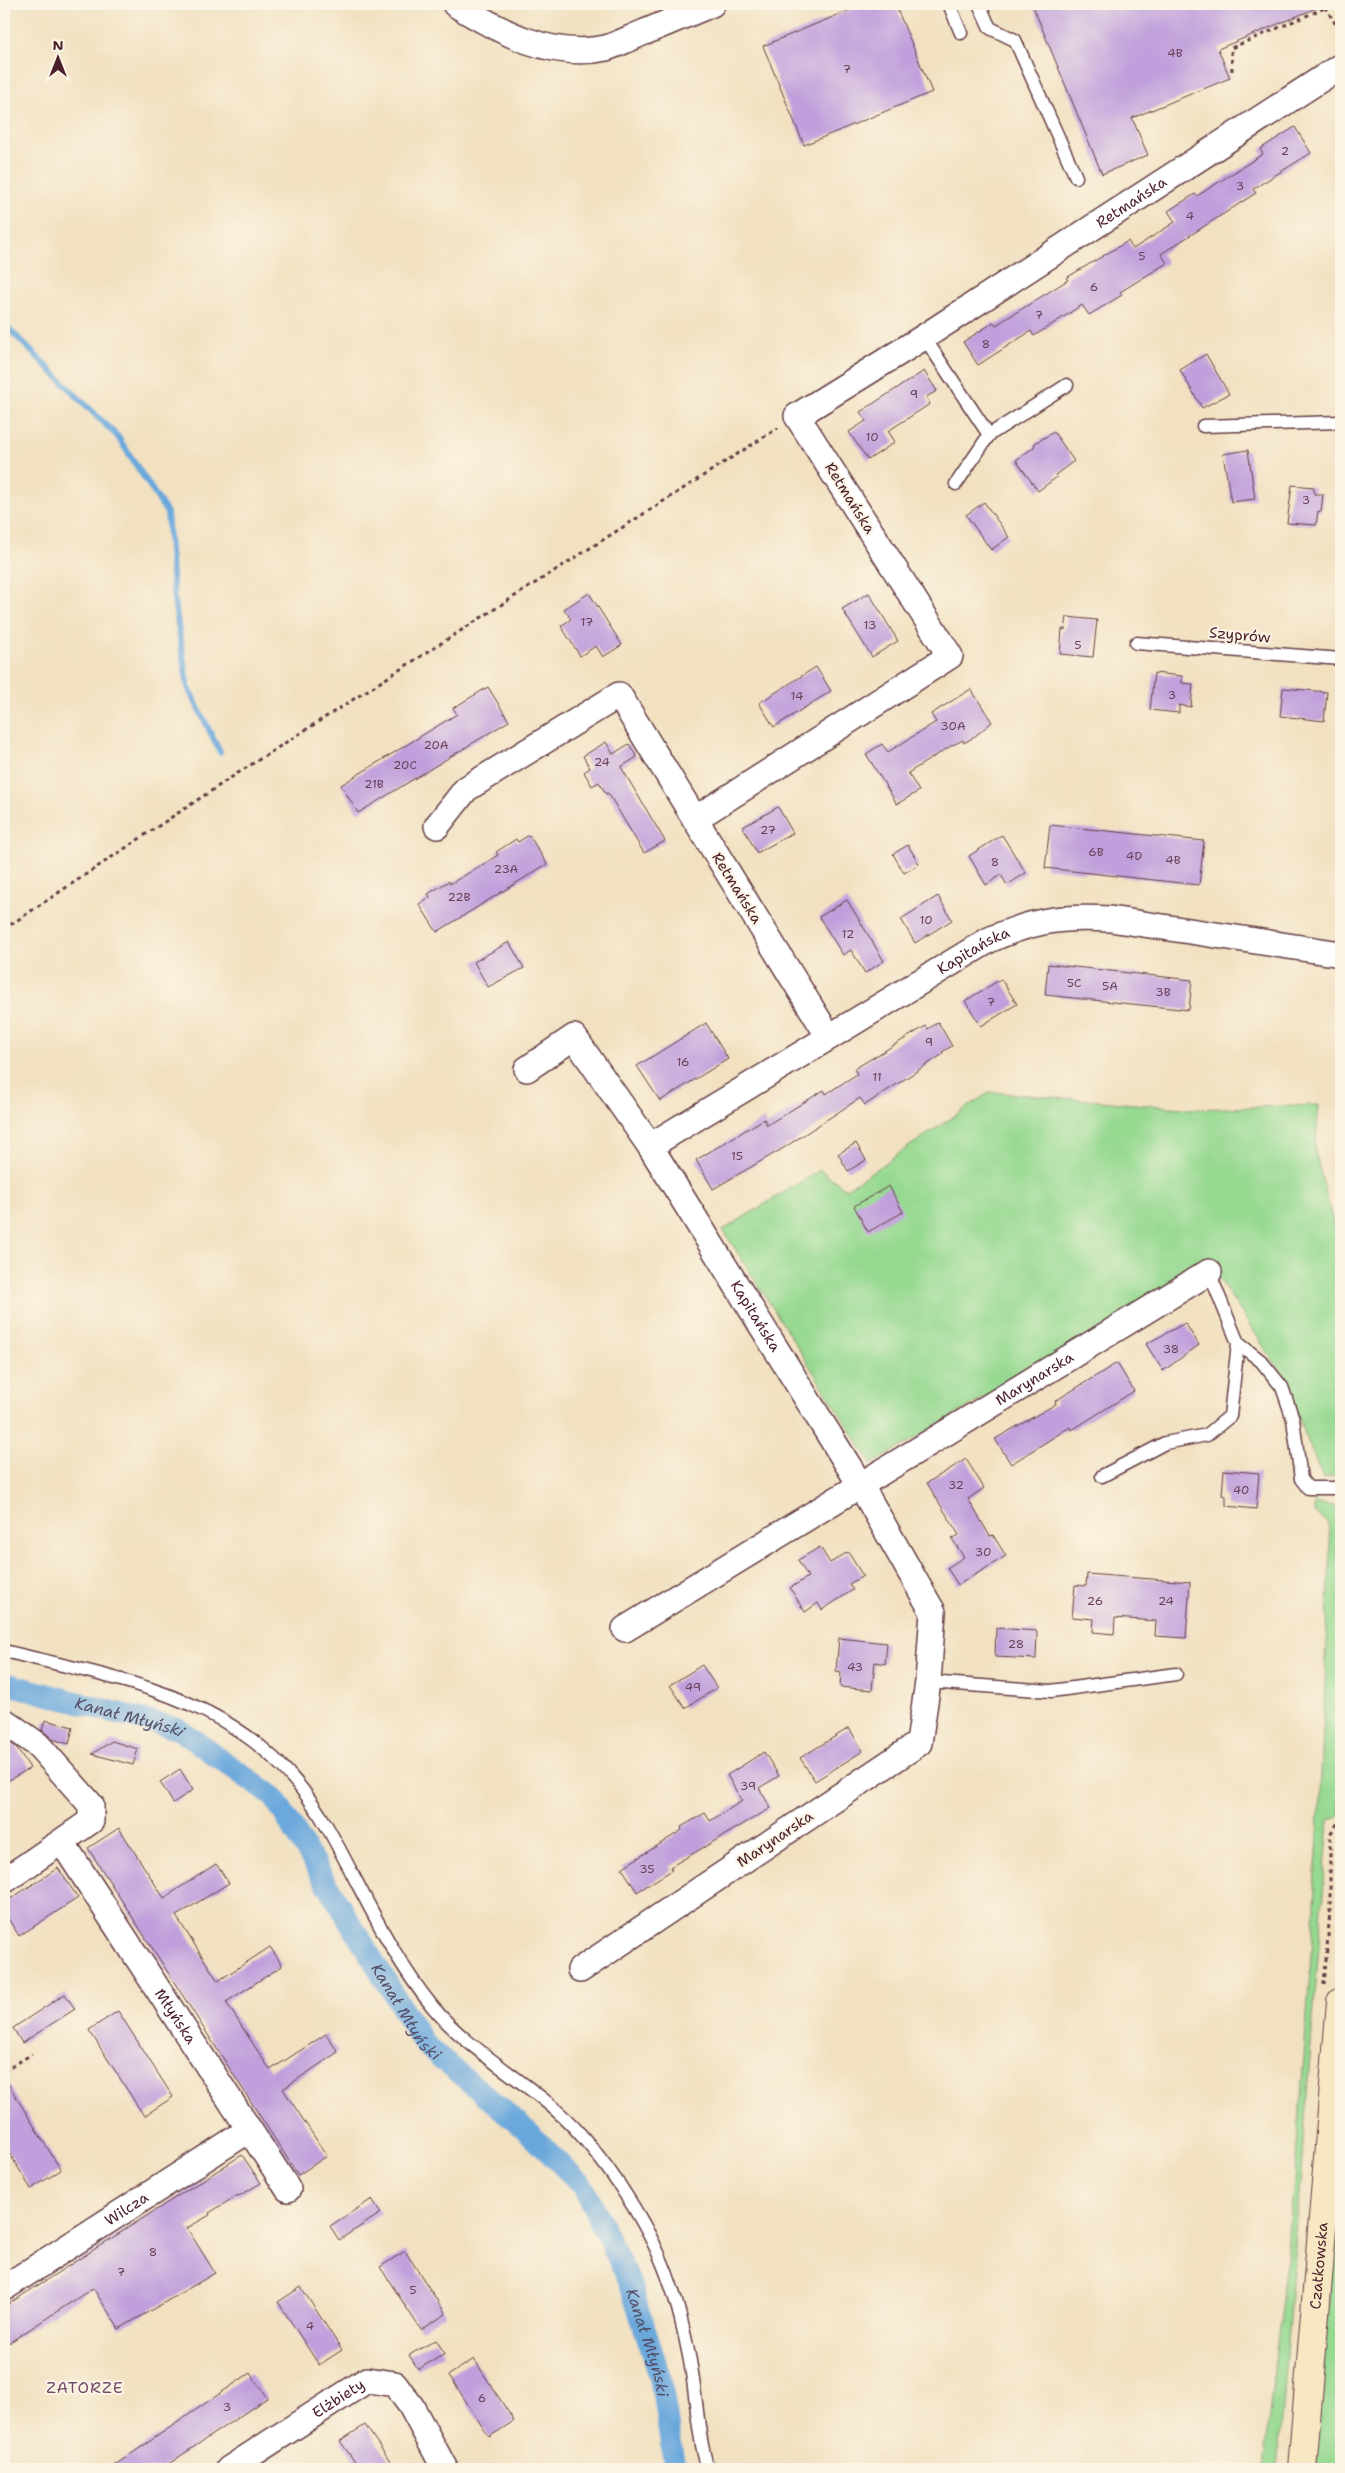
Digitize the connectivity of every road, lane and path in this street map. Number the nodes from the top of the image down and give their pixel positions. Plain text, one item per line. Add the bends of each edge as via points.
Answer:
1 (455, 4) edge
2 (712, 4) edge
3 (949, 4) edge
4 (979, 4) edge
5 (1334, 4) edge
6 (1326, 7) junction
7 (476, 12) edge
8 (1341, 26) edge
9 (962, 33) dead end
10 (1341, 66) edge
11 (1232, 71) dead end
12 (1076, 177) dead end
13 (924, 337) junction
14 (1067, 385) dead end
15 (797, 416) junction
16 (1341, 422) edge
17 (1203, 426) dead end
18 (990, 435) junction
19 (956, 484) dead end
20 (1136, 643) dead end
21 (1341, 660) edge
22 (695, 819) junction
23 (437, 826) dead end
24 (4, 929) edge
25 (1341, 954) edge
26 (828, 1037) junction
27 (527, 1069) dead end
28 (650, 1146) junction
29 (1209, 1272) joint
30 (1238, 1343) junction
31 (1102, 1476) dead end
32 (861, 1486) junction
33 (1341, 1488) edge
34 (625, 1629) dead end
35 (4, 1651) edge
36 (1176, 1674) dead end
37 (928, 1682) junction
38 (4, 1721) edge
39 (62, 1842) junction
40 (4, 1881) edge
41 (580, 1970) dead end
42 (1341, 2002) edge
43 (32, 2054) dead end
44 (4, 2071) edge
45 (249, 2130) junction
46 (288, 2189) dead end
47 (4, 2288) edge
48 (229, 2469) edge
49 (445, 2469) edge
50 (708, 2469) edge
51 (1302, 2469) edge

1 - 7 street
2 - 7 street via 606,48 588,50 534,43 507,33
3 - 9 lane
4 - 12 lane via 990,28 1015,40
5 - 6 path
6 - 8 path via 1335,23
6 - 11 path via 1231,48
10 - 13 street, Retmańska
13 - 15 street, Retmańska
13 - 18 lane
14 - 18 lane
15 - 22 street, Retmańska via 950,656
15 - 24 path via 246,768
16 - 17 lane
18 - 19 lane
20 - 21 lane, Szyprów
22 - 23 street via 619,696 466,789
22 - 26 street, Retmańska
25 - 26 street, Kapitańska via 1110,919 1050,919 989,940
26 - 28 street, Kapitańska
27 - 28 street, Kapitańska via 574,1037
28 - 32 street, Kapitańska
29 - 30 lane
29 - 32 street, Marynarska
30 - 31 lane via 1230,1416 1207,1435 1165,1443
30 - 33 lane via 1261,1361 1282,1388 1293,1419 1301,1479 1308,1488
32 - 34 street, Marynarska
32 - 37 street, Marynarska via 933,1612
35 - 50 lane via 158,1691 203,1709 242,1730 291,1776 323,1820 388,1942 434,2008 490,2058 553,2106 576,2130 606,2168 649,2234 670,2282 683,2328 701,2447
36 - 37 lane via 1051,1691
37 - 41 street, Marynarska via 918,1743
38 - 39 street via 38,1745 91,1805 91,1821
39 - 40 street
39 - 45 street, Młyńska
42 - 51 street, Czatkowska
43 - 44 path
45 - 46 street, Młyńska
45 - 47 street, Wilcza
48 - 49 street, Elżbiety via 367,2380 395,2384 411,2406

